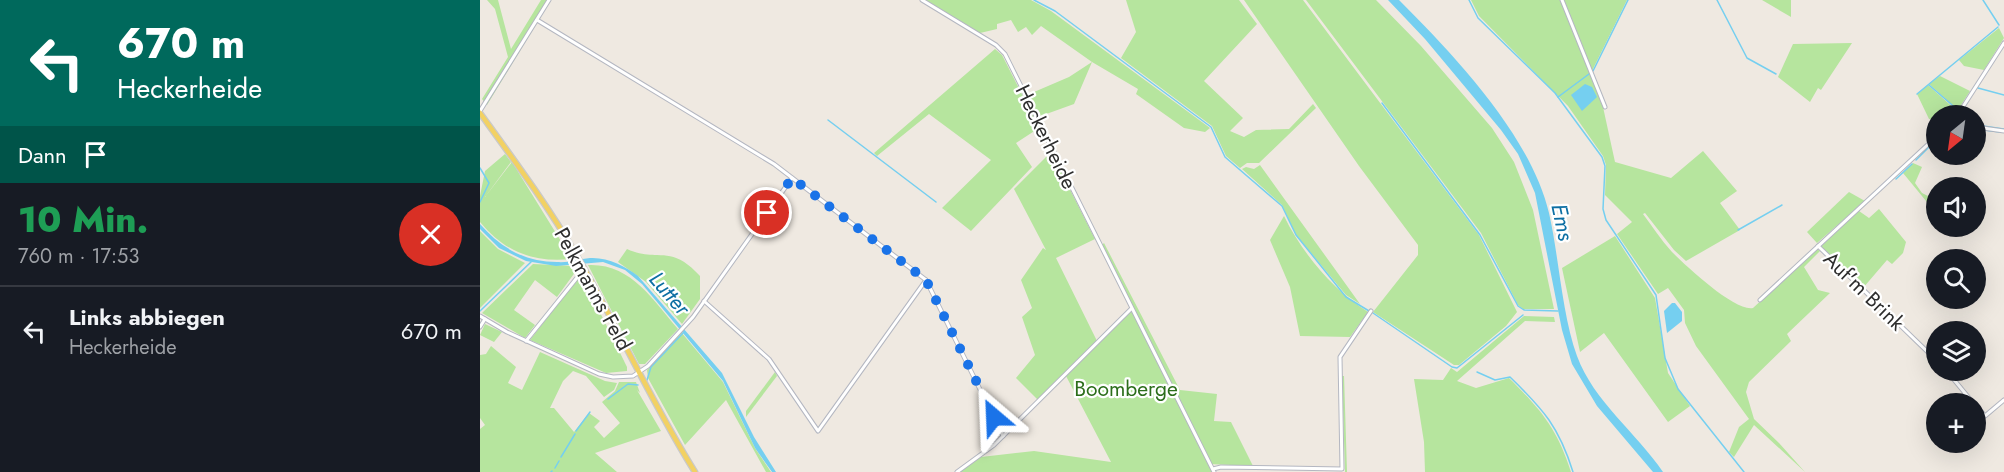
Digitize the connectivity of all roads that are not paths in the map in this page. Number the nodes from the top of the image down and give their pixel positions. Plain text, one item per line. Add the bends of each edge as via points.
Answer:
1 (549, 0) edge
2 (922, 0) edge
3 (1562, 0) edge
4 (537, 20) junction
5 (2004, 43) edge
6 (1964, 105) edge
7 (1605, 107) dead end
8 (480, 112) edge
9 (1986, 128) edge
10 (2004, 131) edge
11 (1926, 146) edge
12 (792, 178) junction
13 (1818, 246) junction
14 (583, 267) junction
15 (926, 280) junction
16 (1760, 300) dead end
17 (704, 301) junction
18 (1131, 309) junction
19 (1371, 311) dead end
20 (480, 316) edge
21 (485, 319) junction
22 (480, 327) edge
23 (526, 341) junction
24 (1926, 350) edge
25 (638, 374) junction
26 (1955, 381) edge
27 (1966, 393) edge
28 (2004, 400) edge
29 (1986, 415) edge
30 (1003, 436) junction
31 (1214, 471) edge
32 (694, 472) edge
33 (957, 472) edge

1 - 4 street
2 - 18 street, Heckerheide via 1005,54
3 - 7 street
4 - 8 street
4 - 12 street
5 - 6 street
8 - 14 main road, Pelkmanns Feld via 536,190
9 - 10 street
11 - 13 street, Auf'm Brink
12 - 15 street
12 - 17 street
13 - 16 street, Auf'm Brink
13 - 24 street, Auf'm Brink
14 - 23 street
14 - 25 main road, Pelkmanns Feld
15 - 17 street via 818,432 769,359
15 - 30 street
17 - 25 street
18 - 30 street
18 - 31 street, Heckerheide
19 - 31 street, Heckerheide via 1340,357 1342,470 1221,467
20 - 21 street
21 - 22 street
21 - 23 street
23 - 25 street via 599,374 619,378
25 - 32 main road, Pelkmanns Feld
26 - 27 street
28 - 29 street
30 - 33 street

